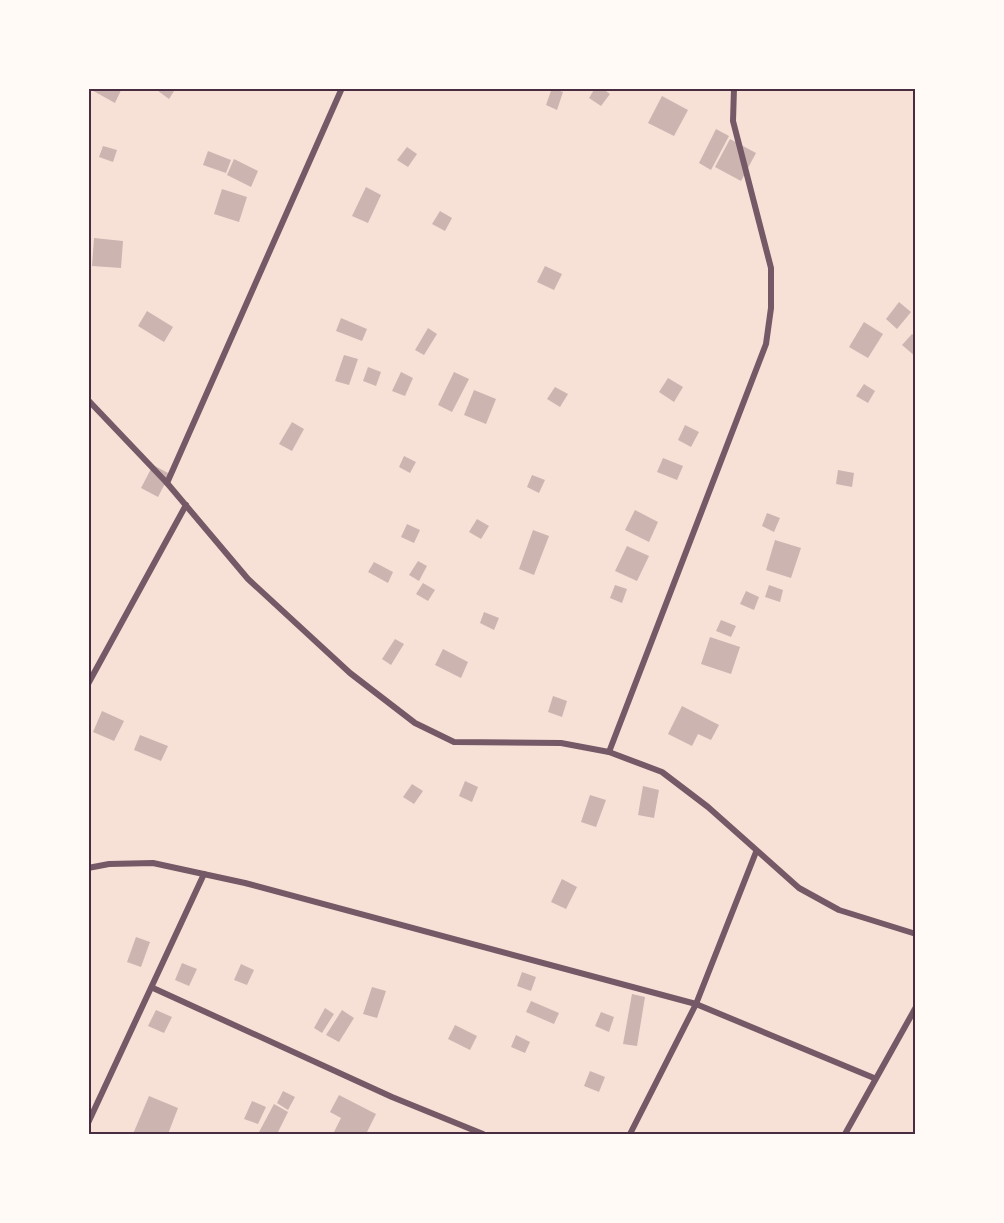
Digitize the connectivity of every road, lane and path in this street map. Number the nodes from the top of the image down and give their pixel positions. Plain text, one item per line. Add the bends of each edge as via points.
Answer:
1 (342, 88) edge
2 (734, 88) edge
3 (88, 400) edge
4 (167, 483) junction
5 (186, 505) junction
6 (88, 684) edge
7 (609, 752) junction
8 (756, 852) junction
9 (88, 868) edge
10 (204, 874) junction
11 (915, 934) edge
12 (153, 988) junction
13 (696, 1004) junction
14 (915, 1007) edge
15 (915, 1019) edge
16 (908, 1020) junction
17 (874, 1078) junction
18 (88, 1122) edge
19 (483, 1134) edge
20 (630, 1134) edge
21 (845, 1134) edge

1 - 4 street
2 - 7 street via 733,121 771,268 766,344
3 - 4 street
4 - 5 street
5 - 6 street
5 - 7 street via 248,579 350,673 415,723 454,742 561,743
7 - 8 street via 662,772 708,807
8 - 11 street via 799,888 838,910
8 - 13 street
9 - 10 street via 153,863
10 - 12 street
10 - 13 street
12 - 18 street
12 - 19 street
13 - 17 street
13 - 20 street
14 - 16 street
15 - 16 street
16 - 17 street
17 - 21 street

